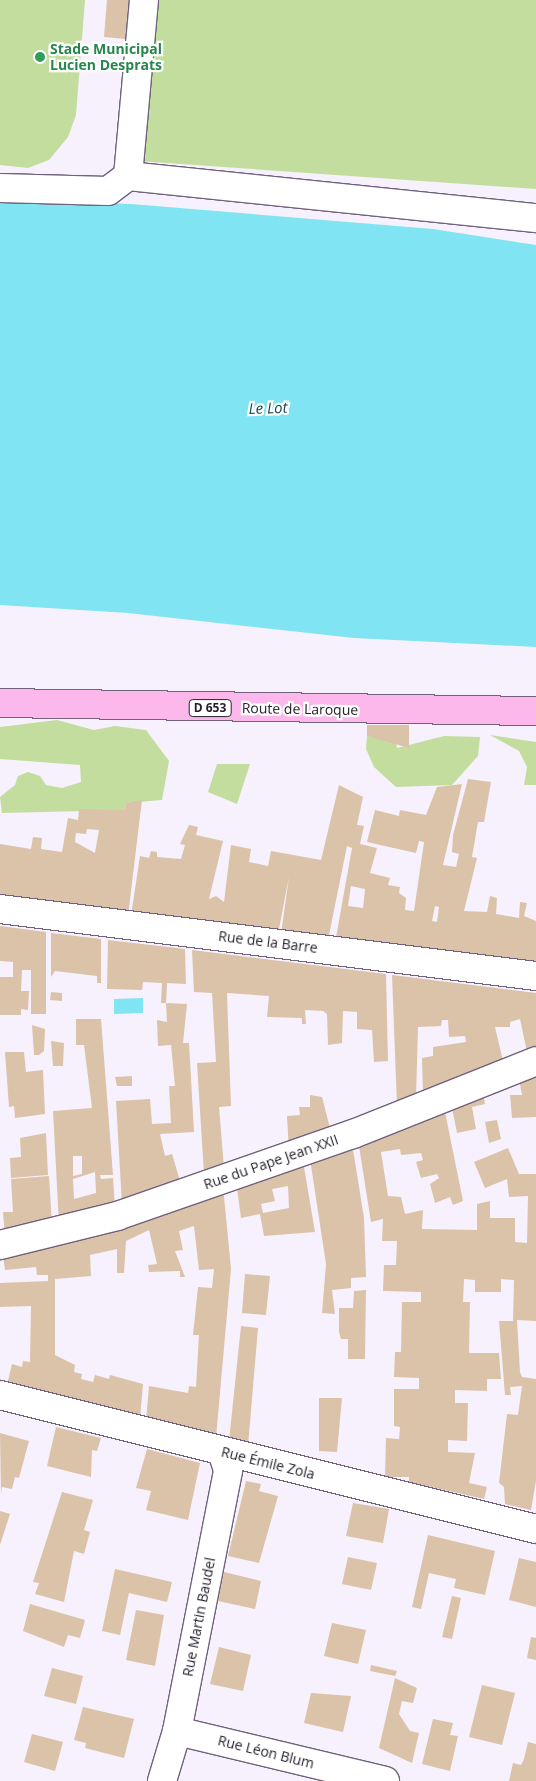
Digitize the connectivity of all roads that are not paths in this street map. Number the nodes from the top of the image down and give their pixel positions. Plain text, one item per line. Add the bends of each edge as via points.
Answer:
1 (144, 0) edge
2 (128, 176) junction
3 (0, 188) edge
4 (536, 218) edge
5 (0, 703) edge
6 (536, 711) edge
7 (0, 909) edge
8 (536, 976) edge
9 (536, 1061) edge
10 (0, 1244) edge
11 (0, 1395) edge
12 (222, 1452) junction
13 (536, 1528) edge
14 (177, 1731) junction
15 (162, 1781) edge
16 (385, 1781) edge

1 - 2 street
2 - 3 street via 108,191
2 - 4 street
5 - 6 main road, Route de Laroque / D 653
7 - 8 street, Rue de la Barre
9 - 10 street, Rue du Pape Jean XXII via 353,1134 117,1216
11 - 12 street, Rue Émile Zola
12 - 13 street, Rue Émile Zola
12 - 14 street, Rue Martin Baudel via 228,1470
14 - 15 street, Rue Martin Baudel
14 - 16 street, Rue Léon Blum

